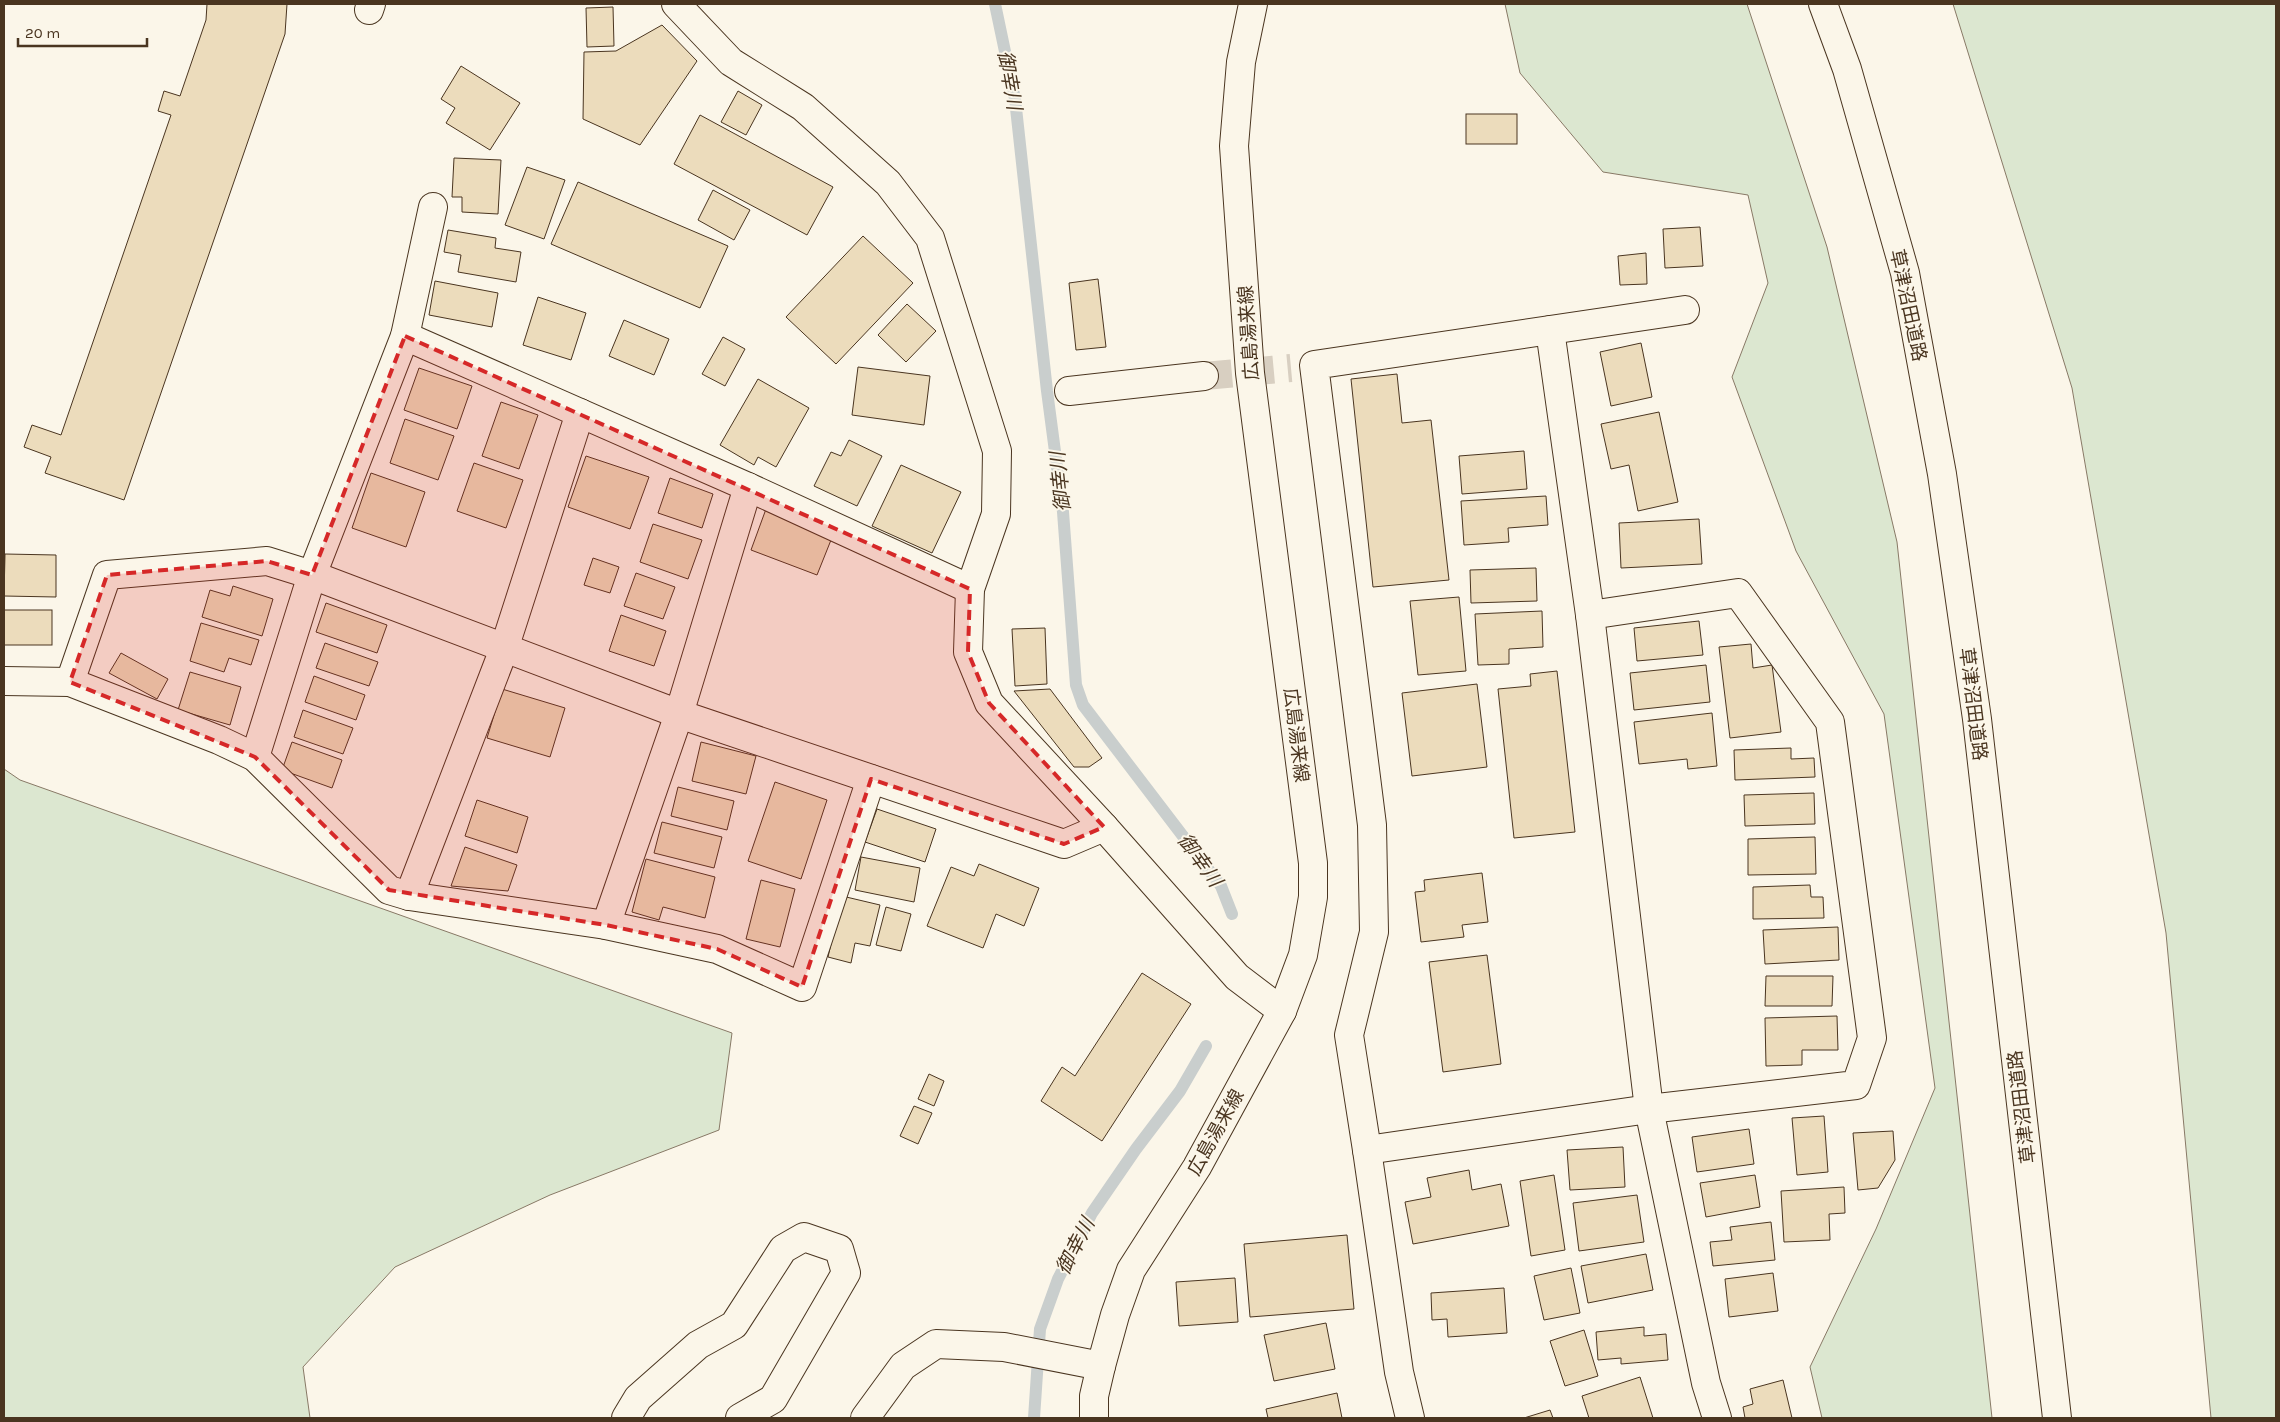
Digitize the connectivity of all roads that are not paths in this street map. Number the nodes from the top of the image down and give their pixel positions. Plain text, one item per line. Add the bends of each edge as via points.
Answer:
1 (676, 4) edge
2 (1253, 4) edge
3 (1823, 4) edge
4 (433, 206) dead end
5 (1685, 310) dead end
6 (1550, 330) junction
7 (405, 336) junction
8 (1204, 376) tunnel mouth
9 (1069, 391) dead end
10 (580, 413) junction
11 (748, 486) junction
12 (312, 575) junction
13 (970, 589) junction
14 (1590, 614) junction
15 (504, 649) junction
16 (4, 681) edge
17 (70, 682) junction
18 (679, 714) junction
19 (255, 757) junction
20 (871, 779) junction
21 (1104, 827) junction
22 (409, 896) junction
23 (606, 925) junction
24 (1282, 1011) junction
25 (1649, 1109) junction
26 (1368, 1150) junction
27 (1100, 1366) junction
28 (626, 1418) edge
29 (740, 1418) edge
30 (865, 1418) edge
31 (1094, 1418) edge
32 (1410, 1418) edge
33 (1717, 1418) edge
34 (2057, 1418) edge

1 - 13 street via 730,62 803,107 888,183 930,238 997,451 996,514
2 - 24 street, 広島湯来線 via 1241,62 1235,156 1250,373 1313,863 1313,897 1303,955
3 - 34 street, 草津沼田道路 via 1846,69 1905,273 1942,474 1977,719
4 - 7 street
5 - 6 street
6 - 14 street
6 - 26 street via 1303,366 1372,825 1374,932 1349,1035
7 - 10 street
7 - 12 street
8 - 9 street
10 - 11 street
10 - 15 street
11 - 13 street
11 - 18 street
12 - 15 street
12 - 17 street via 267,561 107,575
12 - 19 street
13 - 21 street via 968,652 989,703
14 - 25 street
14 - 25 street via 1738,593 1830,722 1872,1038 1856,1085
15 - 18 street
15 - 22 street
16 - 17 street
17 - 19 street
18 - 20 street
18 - 23 street
19 - 22 street via 389,890
20 - 21 street via 1064,844
20 - 23 street via 802,987 717,949
21 - 24 street via 1237,977
22 - 23 street
24 - 27 street, 広島湯来線 via 1197,1167 1131,1270
25 - 26 street
25 - 33 street via 1706,1383
26 - 32 street via 1399,1372
27 - 30 street via 1004,1347 936,1344 903,1366
27 - 31 street, 広島湯来線 via 1094,1396
28 - 29 street via 638,1398 698,1344 734,1325 783,1248 804,1237 839,1248 846,1273 783,1382 773,1398

